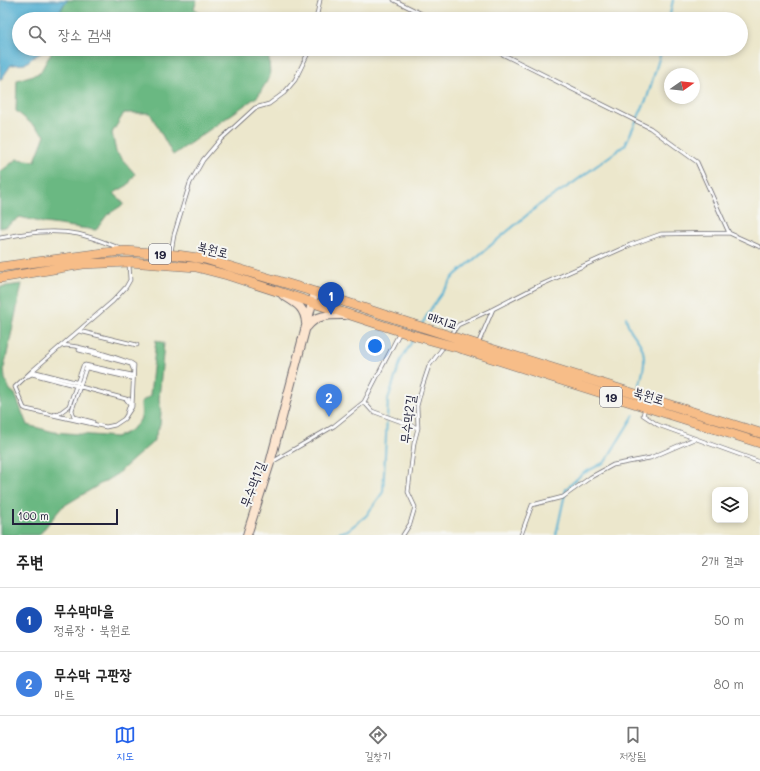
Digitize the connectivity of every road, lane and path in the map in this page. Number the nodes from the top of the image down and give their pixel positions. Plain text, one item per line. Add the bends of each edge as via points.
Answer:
1 (320, 0) edge
2 (394, 0) edge
3 (317, 12) edge
4 (418, 12) edge
5 (307, 56) edge
6 (506, 56) edge
7 (729, 233) junction
8 (0, 238) edge
9 (760, 247) edge
10 (126, 251) junction
11 (171, 254) junction
12 (129, 262) junction
13 (0, 267) edge
14 (0, 278) edge
15 (278, 291) junction
16 (315, 292) junction
17 (313, 302) junction
18 (493, 309) junction
19 (353, 315) junction
20 (412, 324) joint
21 (79, 330) junction
22 (306, 330) junction
23 (405, 332) junction
24 (137, 345) dead end
25 (464, 345) junction
26 (62, 346) junction
27 (476, 349) junction
28 (32, 372) junction
29 (131, 377) junction
30 (78, 385) junction
31 (129, 399) dead end
32 (364, 402) junction
33 (131, 406) junction
34 (645, 408) junction
35 (418, 428) junction
36 (760, 433) edge
37 (694, 439) junction
38 (760, 443) edge
39 (760, 462) edge
40 (270, 463) junction
41 (246, 535) edge
42 (402, 535) edge
43 (521, 535) edge

1 - 3 lane
2 - 4 lane
5 - 11 lane via 295,80 284,93 269,104 255,108 220,140 203,160 190,183 174,235
6 - 7 lane via 646,126 698,162
7 - 9 lane
7 - 18 lane via 661,234 622,248
8 - 10 lane via 66,232 86,236
10 - 11 main road, 북원로 / 19
10 - 13 main road, 북원로 / 19
11 - 16 main road, 북원로 / 19 via 205,259
12 - 14 main road, 북원로 / 19 via 83,264
12 - 15 main road, 북원로 / 19 via 196,267
12 - 21 lane via 130,280 126,287
15 - 17 main road, 북원로 / 19
15 - 22 street via 302,309 306,315
16 - 17 street
16 - 20 main road, 북원로 / 19
17 - 19 main road, 북원로 / 19
17 - 22 street
18 - 27 lane
18 - 35 lane, 무수막2길 via 458,325 429,366 417,406
19 - 22 street via 321,316
19 - 23 main road, 북원로 / 19
20 - 25 main road, 매지교 / 19, bridge
21 - 24 lane
21 - 26 lane
22 - 40 street
23 - 25 main road, 매지교 / 19, bridge
23 - 32 lane, 무수막1길
25 - 27 main road, 북원로 / 19
26 - 28 lane
26 - 29 lane via 130,364 133,368
26 - 33 lane via 68,345 133,363 135,368
27 - 34 main road, 북원로 / 19
27 - 36 main road, 북원로 / 19
28 - 30 lane
28 - 30 lane via 16,387 27,409 57,415 69,406
28 - 33 lane via 16,386 26,409 106,427 120,423
29 - 30 lane via 87,368
29 - 33 lane
30 - 33 lane via 126,399
30 - 33 lane via 72,410 74,417 106,425 123,418
31 - 33 lane
32 - 35 lane via 372,410
32 - 40 lane, 무수막1길 via 334,426
34 - 37 lane via 643,415 658,425
34 - 38 main road, 북원로 / 19
35 - 42 lane, 무수막2길 via 408,492 415,508 410,524
37 - 39 lane
37 - 43 lane via 650,458 613,465 563,497 532,505
40 - 41 street, 무수막1길

